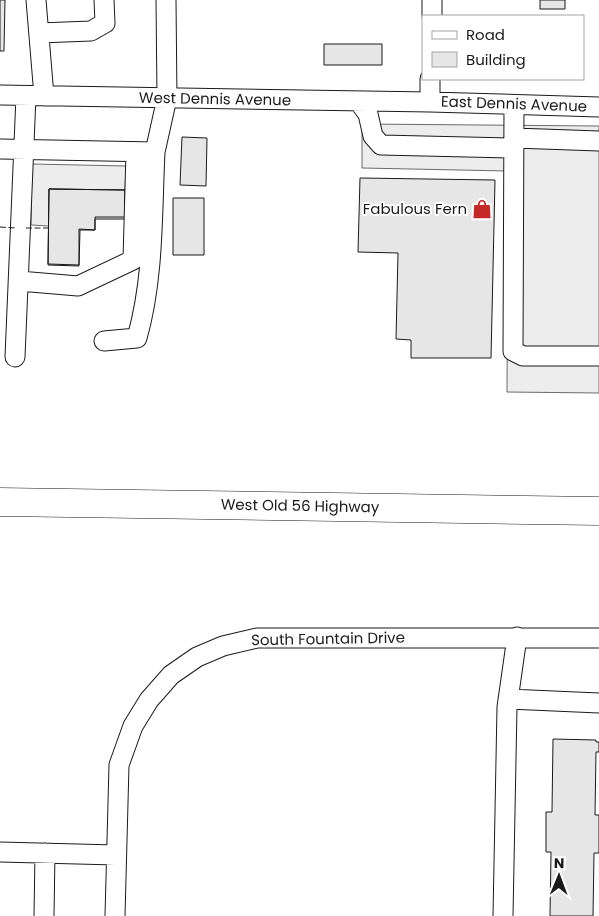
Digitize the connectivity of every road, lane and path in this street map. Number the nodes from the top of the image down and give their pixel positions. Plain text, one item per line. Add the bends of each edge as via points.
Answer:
1 (36, 0) edge
2 (104, 0) edge
3 (166, 0) edge
4 (432, 0) edge
5 (432, 15) edge
6 (39, 33) junction
7 (430, 80) edge
8 (0, 95) edge
9 (35, 96) junction
10 (167, 98) junction
11 (358, 102) junction
12 (430, 102) junction
13 (514, 105) junction
14 (599, 107) edge
15 (599, 141) edge
16 (514, 143) junction
17 (0, 149) edge
18 (24, 149) junction
19 (136, 152) junction
20 (155, 152) junction
21 (19, 281) junction
22 (104, 341) dead end
23 (599, 356) edge
24 (15, 357) dead end
25 (0, 502) edge
26 (599, 511) edge
27 (517, 637) junction
28 (599, 638) edge
29 (508, 700) junction
30 (599, 704) edge
31 (0, 852) edge
32 (45, 853) junction
33 (116, 855) junction
34 (44, 916) edge
35 (115, 916) edge
36 (503, 916) edge

1 - 6 street
2 - 6 street via 105,23 91,31
3 - 10 street
4 - 5 street
6 - 9 street
7 - 12 street
8 - 9 street, West Dennis Avenue
9 - 10 street, West Dennis Avenue
9 - 18 street
10 - 11 street, West Dennis Avenue
10 - 20 street
11 - 12 street, West Dennis Avenue
11 - 16 street via 368,114 373,136 381,145
12 - 13 street, East Dennis Avenue
13 - 14 street, East Dennis Avenue
13 - 16 street
15 - 16 street
16 - 23 street via 513,351 523,356
17 - 18 street
18 - 19 street
18 - 21 street
19 - 20 street
19 - 21 street via 133,260 78,286
20 - 22 street via 145,310 137,338
21 - 24 street
25 - 26 highway, West Old 56 Highway
27 - 28 street, South Fountain Drive
27 - 29 street
27 - 33 street, South Fountain Drive via 257,638 223,646 197,657 171,675 149,700 133,726 119,765
29 - 30 street
29 - 36 street
31 - 32 street
32 - 33 street
32 - 34 street
33 - 35 street, South Fountain Drive

